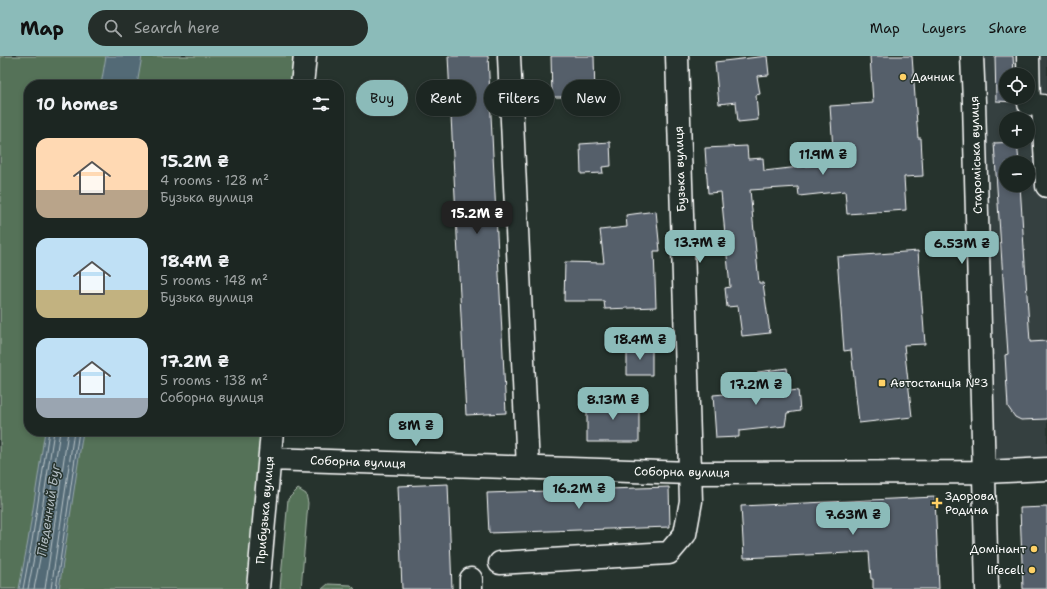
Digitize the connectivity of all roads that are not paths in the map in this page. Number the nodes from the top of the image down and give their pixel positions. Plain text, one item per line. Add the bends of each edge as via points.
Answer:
1 (305, 56) edge
2 (508, 56) edge
3 (677, 56) edge
4 (972, 56) edge
5 (1028, 56) edge
6 (303, 80) edge
7 (1047, 186) edge
8 (272, 436) edge
9 (270, 459) junction
10 (528, 468) junction
11 (1047, 470) edge
12 (984, 472) junction
13 (690, 473) junction
14 (500, 563) dead end
15 (258, 589) edge
16 (987, 589) edge

1 - 6 street
2 - 10 street
3 - 13 street, Бузька вулиця
4 - 12 street, Староміська вулиця
5 - 7 street via 1029,104 1043,106
8 - 9 street, Прибузька вулиця
9 - 10 street, Соборна вулиця
9 - 15 street, Прибузька вулиця
10 - 13 street, Соборна вулиця
11 - 12 street, Соборна вулиця
12 - 13 street, Соборна вулиця
12 - 16 street, Староміська вулиця
13 - 14 street, Бузька вулиця via 691,501 685,534 669,553

